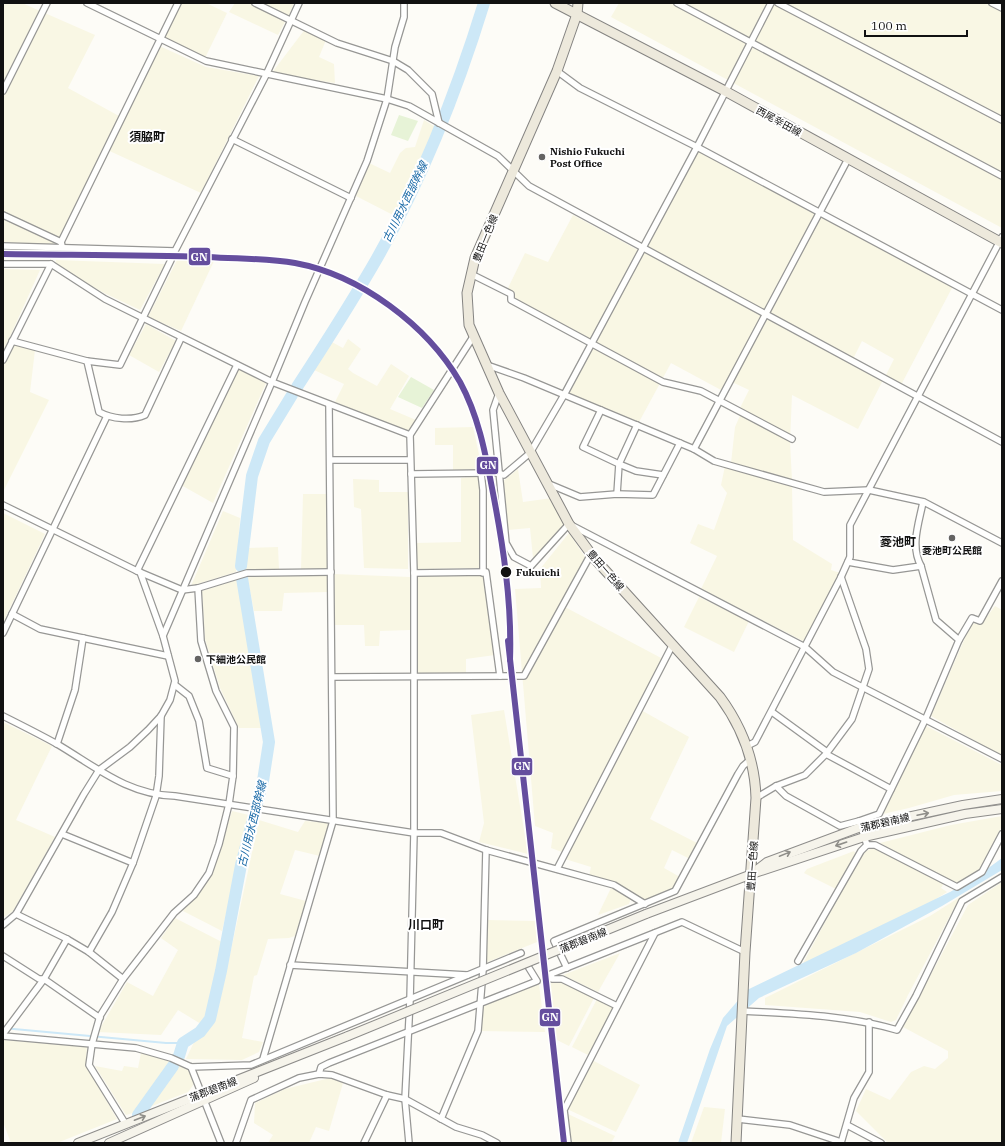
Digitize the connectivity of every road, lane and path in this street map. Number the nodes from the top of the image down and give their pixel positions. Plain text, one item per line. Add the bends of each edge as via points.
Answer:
1 (47, 3) edge
2 (87, 3) edge
3 (178, 3) edge
4 (255, 3) edge
5 (299, 3) edge
6 (404, 3) edge
7 (555, 3) edge
8 (578, 3) edge
9 (678, 3) edge
10 (771, 3) edge
11 (778, 3) edge
12 (992, 3) edge
13 (1002, 8) edge
14 (577, 14) junction
15 (291, 20) junction
16 (160, 40) junction
17 (750, 42) junction
18 (393, 61) junction
19 (557, 71) junction
20 (266, 75) junction
21 (3, 91) edge
22 (725, 91) junction
23 (387, 99) junction
24 (1002, 120) edge
25 (439, 123) junction
26 (232, 139) junction
27 (697, 147) junction
28 (848, 159) junction
29 (514, 170) junction
30 (1002, 176) edge
31 (351, 198) junction
32 (819, 213) junction
33 (3, 214) edge
34 (1001, 240) edge
35 (61, 245) junction
36 (3, 246) edge
37 (642, 247) junction
38 (171, 260) dead end
39 (3, 264) edge
40 (51, 264) junction
41 (471, 274) junction
42 (973, 294) junction
43 (1002, 310) edge
44 (765, 315) junction
45 (141, 318) junction
46 (473, 337) junction
47 (181, 338) junction
48 (12, 341) junction
49 (591, 344) junction
50 (3, 360) edge
51 (87, 361) junction
52 (237, 365) junction
53 (487, 365) junction
54 (272, 382) junction
55 (499, 393) junction
56 (564, 395) junction
57 (918, 397) junction
58 (719, 401) junction
59 (329, 405) junction
60 (601, 410) junction
61 (107, 416) junction
62 (637, 425) junction
63 (410, 435) junction
64 (792, 439) dead end
65 (1002, 442) edge
66 (680, 443) junction
67 (694, 449) junction
68 (530, 453) junction
69 (330, 460) junction
70 (410, 460) junction
71 (619, 464) junction
72 (493, 472) dead end
73 (411, 474) junction
74 (500, 475) junction
75 (663, 476) junction
76 (549, 484) junction
77 (869, 490) junction
78 (617, 494) junction
79 (923, 502) junction
80 (3, 506) edge
81 (569, 524) junction
82 (53, 530) junction
83 (1002, 543) edge
84 (591, 554) junction
85 (848, 562) junction
86 (921, 566) junction
87 (139, 572) junction
88 (331, 572) junction
89 (483, 572) junction
90 (414, 573) junction
91 (841, 577) junction
92 (1002, 581) edge
93 (198, 588) junction
94 (182, 590) junction
95 (12, 614) junction
96 (3, 633) edge
97 (163, 636) junction
98 (83, 638) junction
99 (959, 640) junction
100 (673, 644) junction
101 (805, 647) junction
102 (168, 656) junction
103 (413, 676) junction
104 (500, 676) junction
105 (332, 677) junction
106 (175, 685) junction
107 (863, 686) junction
108 (772, 712) junction
109 (3, 716) edge
110 (161, 716) junction
111 (926, 718) junction
112 (56, 744) junction
113 (747, 746) junction
114 (826, 753) junction
115 (1002, 758) edge
116 (751, 759) junction
117 (99, 770) junction
118 (233, 776) junction
119 (776, 786) junction
120 (891, 789) junction
121 (156, 796) junction
122 (756, 798) junction
123 (1002, 799) edge
124 (229, 804) junction
125 (1002, 809) edge
126 (333, 821) junction
127 (860, 824) junction
128 (414, 833) junction
129 (62, 834) junction
130 (1002, 834) edge
131 (864, 837) junction
132 (867, 845) junction
133 (486, 850) junction
134 (133, 862) junction
135 (557, 869) junction
136 (752, 874) junction
137 (1002, 877) edge
138 (645, 904) junction
139 (16, 914) junction
140 (3, 925) edge
141 (655, 933) junction
142 (67, 939) junction
143 (89, 952) junction
144 (745, 952) junction
145 (522, 953) dead end
146 (3, 956) edge
147 (798, 961) dead end
148 (290, 966) junction
149 (529, 968) dead end
150 (567, 968) junction
151 (482, 970) junction
152 (410, 972) junction
153 (469, 975) junction
154 (44, 979) junction
155 (123, 979) junction
156 (410, 1000) junction
157 (481, 1002) junction
158 (617, 1006) junction
159 (743, 1011) junction
160 (100, 1018) junction
161 (869, 1022) junction
162 (408, 1030) junction
163 (4, 1034) edge
164 (92, 1042) junction
165 (263, 1059) junction
166 (191, 1067) junction
167 (319, 1074) junction
168 (387, 1095) junction
169 (203, 1097) junction
170 (405, 1099) junction
171 (441, 1119) junction
172 (738, 1119) junction
173 (125, 1123) junction
174 (847, 1125) junction
175 (841, 1142) edge
176 (78, 1143) edge
177 (109, 1143) edge
178 (221, 1143) edge
179 (236, 1143) edge
180 (364, 1143) edge
181 (409, 1143) edge
182 (497, 1143) edge
183 (568, 1143) edge
184 (736, 1143) edge
185 (881, 1143) edge

1 - 21 street
2 - 16 street
3 - 16 street
4 - 15 street
5 - 15 street
6 - 18 street via 404,17
7 - 14 main road, 西尾幸田線
8 - 14 main road, 豊田一色線
9 - 17 street
10 - 17 street
11 - 24 street
12 - 13 street
14 - 19 main road, 豊田一色線
14 - 22 main road, 西尾幸田線
15 - 18 street via 336,43
15 - 20 street
16 - 20 street via 206,61
16 - 35 street
17 - 22 street
17 - 30 street
18 - 23 street
18 - 25 street via 408,70 432,94
19 - 27 street via 580,88
19 - 29 main road, 豊田一色線
20 - 23 street
20 - 26 street
22 - 27 street
22 - 28 main road, 西尾幸田線
23 - 25 street via 409,106
23 - 31 street via 367,161
25 - 29 street via 498,156
26 - 31 street
26 - 35 street via 175,251
27 - 32 street
27 - 37 street
28 - 32 street
28 - 34 main road, 西尾幸田線
29 - 37 street via 529,186
29 - 41 main road, 豊田一色線 via 475,258
31 - 54 street
32 - 42 street
32 - 44 street
33 - 35 street
34 - 42 street
35 - 36 street
37 - 44 street
37 - 49 street
38 - 45 street
39 - 40 street
40 - 45 street via 105,299
40 - 48 street
41 - 46 main road, 豊田一色線 via 467,293 469,325
41 - 49 street via 511,294 511,300
42 - 43 street
42 - 57 street
44 - 57 street
44 - 58 street
45 - 47 street
45 - 51 street via 120,365
46 - 53 main road, 豊田一色線
46 - 63 street
47 - 52 street
47 - 61 street via 145,415 135,419
48 - 50 street
48 - 51 street
49 - 56 street
49 - 58 street via 663,382 701,391
51 - 61 street via 99,412
52 - 54 street
52 - 87 street
53 - 55 main road, 豊田一色線
53 - 56 street
54 - 59 street
54 - 94 street
55 - 68 main road, 豊田一色線
55 - 74 street via 493,410
56 - 60 street
56 - 68 street
57 - 65 street
57 - 77 street
58 - 64 street
58 - 67 street
59 - 63 street
59 - 69 street
60 - 62 street
60 - 71 street via 583,447
61 - 82 street
62 - 66 street
62 - 71 street
63 - 70 street
66 - 67 street
66 - 75 street
67 - 77 street via 714,461 824,492
68 - 74 street via 504,475
68 - 76 main road, 豊田一色線
69 - 70 street
69 - 88 street
70 - 73 street
71 - 75 street via 636,472
71 - 78 street
72 - 74 street
73 - 89 street via 483,473
73 - 90 street
74 - 81 street via 506,543 514,557 531,566
75 - 78 street via 653,495
76 - 78 street via 580,497
76 - 81 main road, 豊田一色線
77 - 79 street
77 - 85 street via 850,525
79 - 83 street
79 - 86 street via 915,546
80 - 82 street
81 - 84 main road, 豊田一色線
81 - 101 street
82 - 87 street
82 - 95 street
84 - 100 main road, 豊田一色線
84 - 104 street via 524,676
85 - 86 street via 893,570
85 - 91 street
86 - 99 street via 936,620
87 - 94 street
87 - 97 street
88 - 93 street via 247,573
88 - 105 street
89 - 90 street
89 - 104 street via 486,572
90 - 103 street
91 - 101 street
91 - 107 street via 866,649 869,669
92 - 99 street via 980,621 972,618
93 - 94 street
93 - 118 street via 201,641 216,691 234,728
94 - 97 street
95 - 96 street
95 - 98 street via 40,629
97 - 102 street
98 - 102 street
98 - 112 street via 75,690
99 - 111 street
100 - 113 main road, 豊田一色線 via 720,697 737,722
100 - 135 street
101 - 107 street via 833,672
101 - 108 street
102 - 106 street
103 - 104 street
103 - 105 street
103 - 128 street
105 - 126 street
106 - 110 street
106 - 118 street via 189,696 199,721 207,768
107 - 111 street
107 - 114 street via 852,719
108 - 113 street via 756,742
108 - 114 street
109 - 112 street
110 - 117 street via 130,747
110 - 121 street
111 - 115 street
111 - 120 street
112 - 117 street
113 - 116 main road, 豊田一色線
114 - 119 street via 805,775
114 - 120 street
116 - 122 main road, 豊田一色線
116 - 138 street via 738,774 675,891
117 - 121 street via 130,787
117 - 129 street
118 - 124 street
119 - 122 street
119 - 127 street via 786,796 840,826
120 - 127 street via 879,814
121 - 124 street via 175,796
121 - 134 street
122 - 136 main road, 豊田一色線
127 -> 123 main road, 蒲郡碧南線
124 - 126 street
124 - 155 street via 209,873 194,895 174,914
125 - 131 main road, 蒲郡碧南線 via 964,814
126 - 128 street
126 - 148 street
127 - 131 street
136 -> 127 main road, 蒲郡碧南線 via 767,862
128 - 133 street via 441,833
128 - 152 street
129 - 134 street
129 - 139 street
130 - 132 street via 982,872 956,888 875,845
131 - 132 street
131 -> 136 main road, 蒲郡碧南線
132 - 147 street via 861,851
133 - 135 street
133 - 151 street
134 - 143 street via 112,912
135 - 138 street via 614,885
136 - 144 main road, 豊田一色線
136 - 169 main road, 蒲郡碧南線, bridge via 646,914
137 - 161 street via 962,901 897,1030
138 - 150 street via 554,941
139 - 140 street
139 - 142 street
141 - 144 street via 682,922
141 - 150 street
141 - 158 street
142 - 143 street
142 - 154 street
143 - 155 street
144 - 159 main road, 豊田一色線
145 - 151 street
146 - 154 street via 39,979
148 - 152 street
148 - 165 street
149 - 157 street via 536,981
150 - 158 street via 551,974 552,979 562,978
151 - 153 street
151 - 157 street
152 - 153 street
152 - 156 street
153 - 156 street
154 - 160 street
154 - 163 street
155 - 160 street
156 - 162 street
156 - 165 street
157 - 162 street
157 - 171 street via 478,1031
158 - 183 street via 564,1110
159 - 161 street via 839,1017
159 - 172 main road, 豊田一色線
160 - 164 street
161 - 174 street via 869,1072 854,1098
162 - 167 street via 329,1063 321,1067
162 - 170 street
163 - 164 street
164 - 166 street via 136,1048
164 - 173 street via 90,1065
165 - 166 street via 251,1065
166 - 169 street
167 - 168 street via 332,1075
167 - 179 street via 299,1078 251,1100
168 - 170 street
168 - 180 street
173 -> 169 main road, 蒲郡碧南線
169 - 177 main road, 蒲郡碧南線
169 - 178 street
170 - 171 street
170 - 181 street
171 - 182 street
172 - 175 street via 790,1125
172 - 184 main road, 豊田一色線
173 - 176 main road, 蒲郡碧南線
174 - 175 street
174 - 185 street

